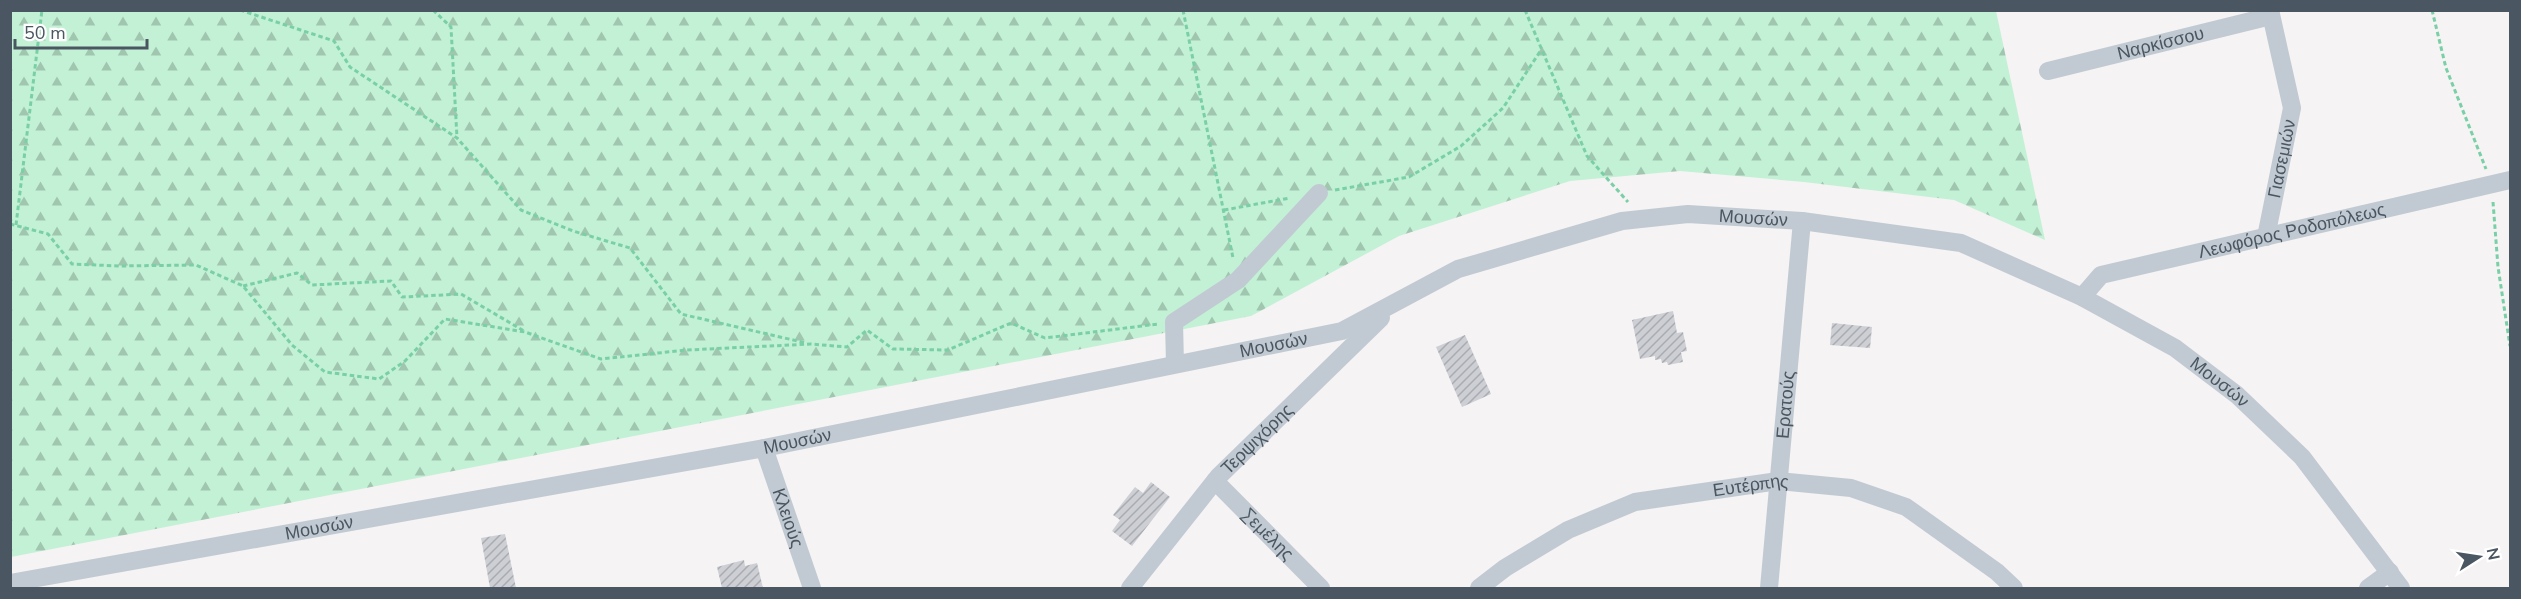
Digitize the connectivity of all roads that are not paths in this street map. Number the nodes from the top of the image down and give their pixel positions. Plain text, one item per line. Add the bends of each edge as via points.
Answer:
1 (2270, 13) edge
2 (2048, 71) dead end
3 (2511, 180) edge
4 (1319, 193) road end
5 (1802, 221) junction
6 (2266, 237) junction
7 (2082, 297) junction
8 (1398, 302) junction
9 (1342, 331) junction
10 (1349, 348) junction
11 (1175, 364) junction
12 (764, 448) junction
13 (1215, 481) junction
14 (1778, 481) junction
15 (2390, 572) junction
16 (10, 583) edge
17 (812, 588) edge
18 (1130, 588) edge
19 (1321, 588) edge
20 (1479, 588) edge
21 (1769, 588) edge
22 (2014, 588) edge
23 (2368, 588) edge
24 (2401, 588) edge

1 - 2 street, Ναρκίσσου
1 - 6 street, Γιασεμιών via 2292,108
3 - 6 street, Λεωφόρος Ροδοπόλεως
4 - 11 street via 1238,280 1174,322
5 - 7 street, Μουσών via 1961,243
5 - 8 street, Μουσών via 1688,214 1600,227 1458,269
5 - 14 street, Ερατούς
6 - 7 street, Λεωφόρος Ροδοπόλεως via 2101,275
7 - 15 street, Μουσών via 2175,348 2237,395 2302,457
8 - 9 street, Μουσών
8 - 10 street, Τερψιχόρης
9 - 10 street
9 - 11 street, Μουσών
10 - 13 street, Τερψιχόρης
11 - 12 street, Μουσών
12 - 16 street, Μουσών
12 - 17 street, Κλειούς
13 - 18 street, Τερψιχόρης
13 - 19 street, Σεμέλης
14 - 20 street, Ευτέρπης via 1635,502 1568,530
14 - 21 street, Ερατούς
14 - 22 street, Ευτέρπης via 1851,488 1906,507
15 - 23 street
15 - 24 street, Μουσών

